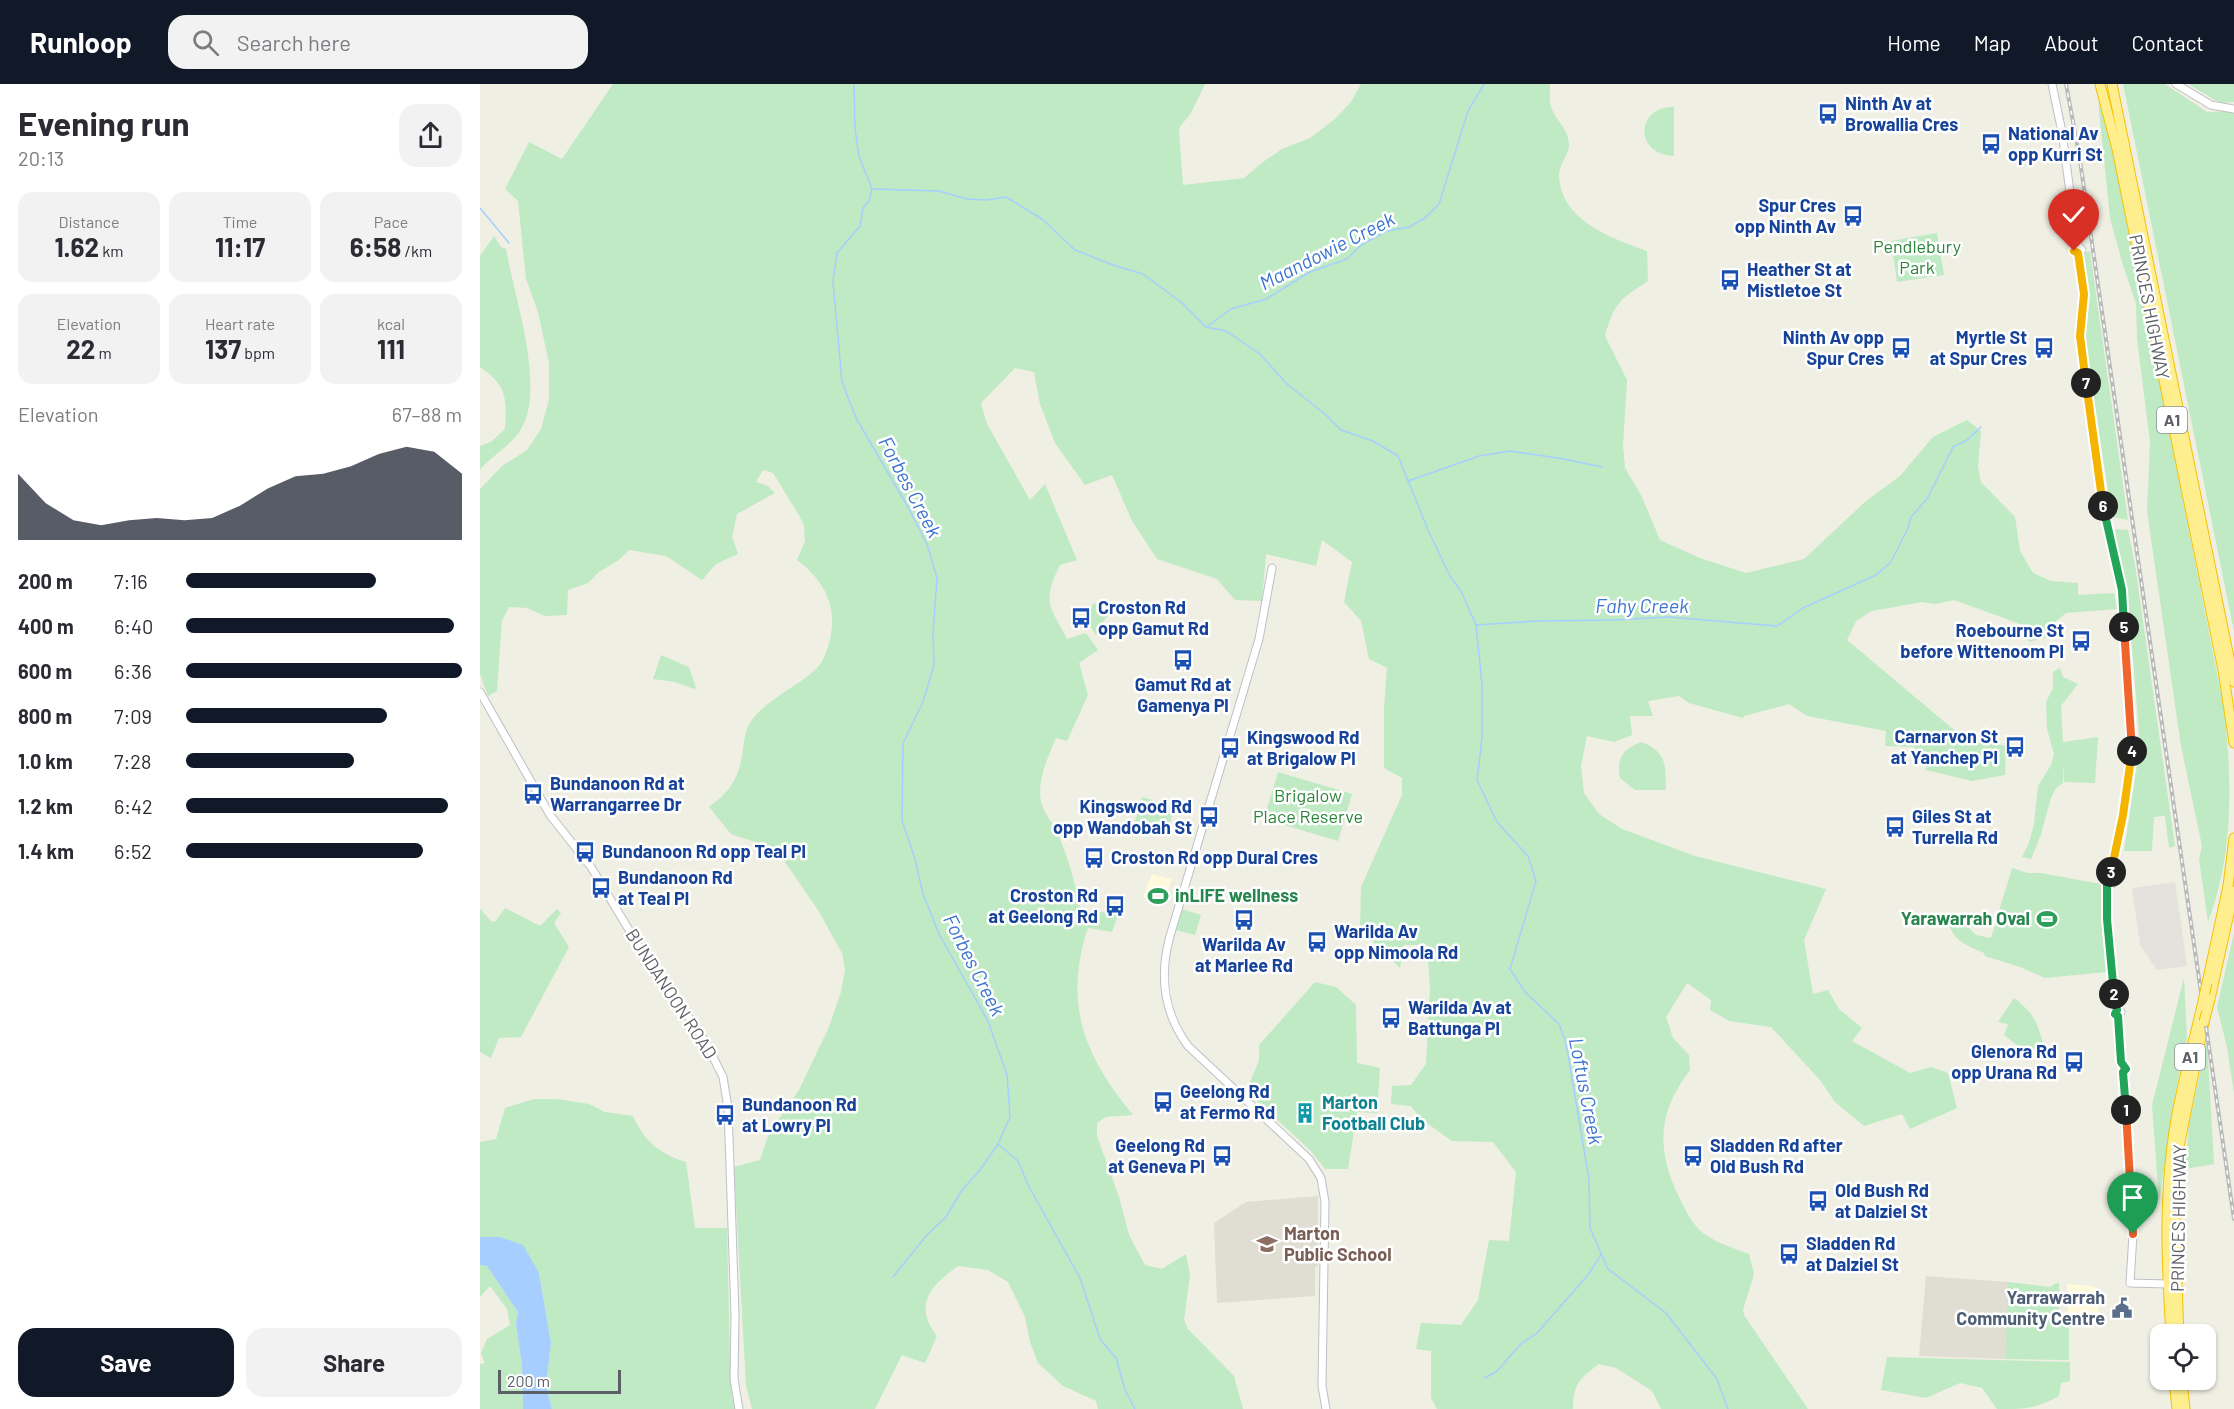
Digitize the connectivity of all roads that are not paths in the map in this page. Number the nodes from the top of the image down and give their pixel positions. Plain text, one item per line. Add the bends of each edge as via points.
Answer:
1 (2052, 84) edge
2 (2101, 84) edge
3 (2113, 84) edge
4 (2176, 84) edge
5 (2234, 109) edge
6 (1272, 568) dead end
7 (2234, 682) edge
8 (480, 692) edge
9 (2234, 743) edge
10 (2234, 838) edge
11 (2234, 891) edge
12 (2206, 1003) junction
13 (2175, 1218) junction
14 (2168, 1284) junction
15 (2177, 1301) junction
16 (2170, 1324) edge
17 (2178, 1324) edge
18 (2175, 1390) edge
19 (2183, 1390) edge
20 (739, 1409) edge
21 (1326, 1409) edge
22 (2176, 1409) edge
23 (2185, 1409) edge

1 - 14 street via 2084,294 2080,344 2105,520 2122,590 2132,740 2107,919 2123,1069 2133,1234 2130,1283
2 - 9 highway, PRINCES HIGHWAY / A1 via 2118,149 2223,670
3 - 7 highway, PRINCES HIGHWAY / A1
4 - 5 street via 2211,105
6 - 21 street via 1259,639 1170,936 1163,977 1168,1010 1188,1046 1309,1159 1321,1178 1325,1202
8 - 20 street, BUNDANOON ROAD via 543,804 600,879 651,968 706,1043 723,1077 728,1108 734,1379
10 - 12 highway, PRINCES HIGHWAY / A1, bridge
11 - 12 highway, PRINCES HIGHWAY / A1
12 - 13 highway, PRINCES HIGHWAY / A1, bridge via 2180,1135
12 - 14 highway, PRINCES HIGHWAY / A1 via 2179,1107 2170,1162
13 - 14 highway via 2171,1230 2172,1277
13 - 15 highway, PRINCES HIGHWAY / A1
14 - 15 highway
14 - 16 highway, PRINCES HIGHWAY / A1
15 - 17 highway, PRINCES HIGHWAY / A1
18 - 22 highway
19 - 23 highway

